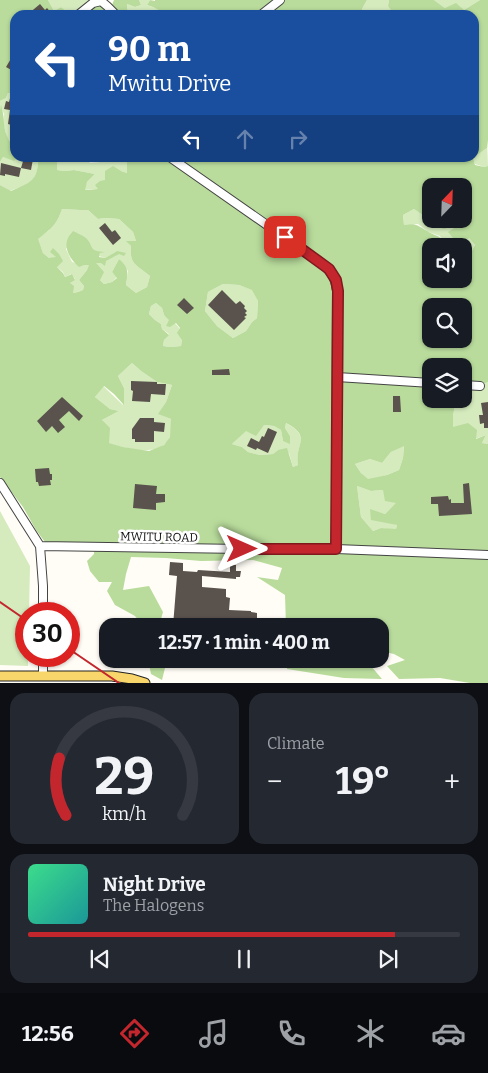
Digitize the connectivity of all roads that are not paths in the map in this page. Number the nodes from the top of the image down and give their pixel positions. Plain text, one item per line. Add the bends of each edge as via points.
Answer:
1 (280, 0) edge
2 (84, 10) edge
3 (111, 10) edge
4 (268, 10) edge
5 (177, 162) edge
6 (337, 377) junction
7 (422, 382) edge
8 (472, 386) edge
9 (480, 386) dead end
10 (0, 483) edge
11 (40, 546) junction
12 (336, 549) junction
13 (488, 554) edge
14 (43, 602) edge
15 (43, 667) edge
16 (0, 676) edge
17 (43, 676) junction
18 (144, 683) edge

1 - 4 street
2 - 3 street via 101,1
5 - 6 street via 329,269 338,291
6 - 7 street
6 - 12 street
8 - 9 street
10 - 11 street
11 - 12 street, MWITU ROAD
11 - 14 street
12 - 13 street, MWITU ROAD
15 - 17 street
16 - 17 main road
17 - 18 main road via 112,676

